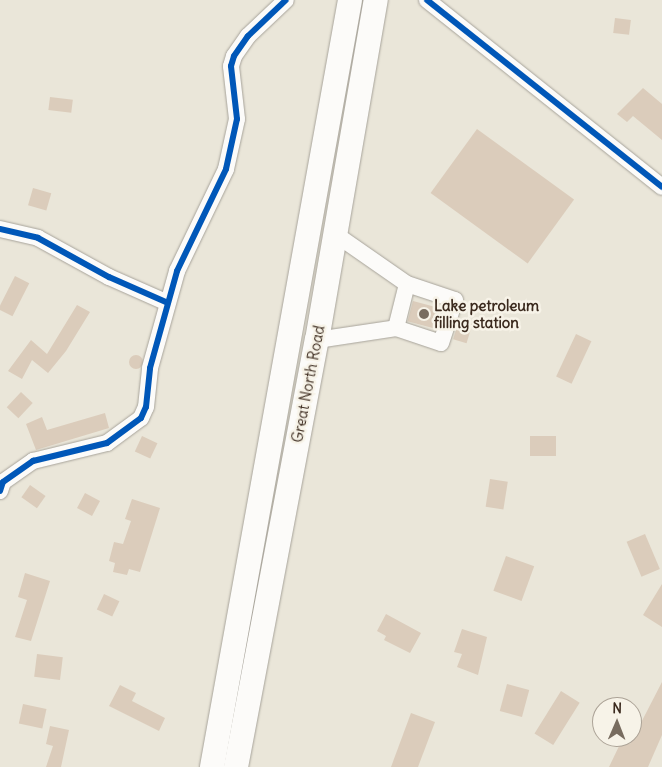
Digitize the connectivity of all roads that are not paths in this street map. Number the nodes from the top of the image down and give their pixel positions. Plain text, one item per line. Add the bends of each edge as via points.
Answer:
1 (286, 0) edge
2 (350, 0) edge
3 (376, 0) edge
4 (427, 0) edge
5 (662, 187) edge
6 (0, 229) edge
7 (335, 234) junction
8 (407, 284) junction
9 (168, 303) junction
10 (396, 328) junction
11 (317, 340) junction
12 (1, 484) edge
13 (212, 767) edge
14 (236, 767) edge

1 - 9 street via 248,36 234,56 231,66 236,120 226,169 188,243
2 - 13 highway, Great North Road
3 - 7 highway, Great North Road
4 - 5 street
6 - 9 street via 38,238 109,278
7 - 8 street
7 - 11 highway, Great North Road
8 - 10 street
8 - 10 street via 455,300 441,343
9 - 12 street via 150,368 146,407 140,418 107,443 34,461
10 - 11 street
11 - 14 highway, Great North Road

